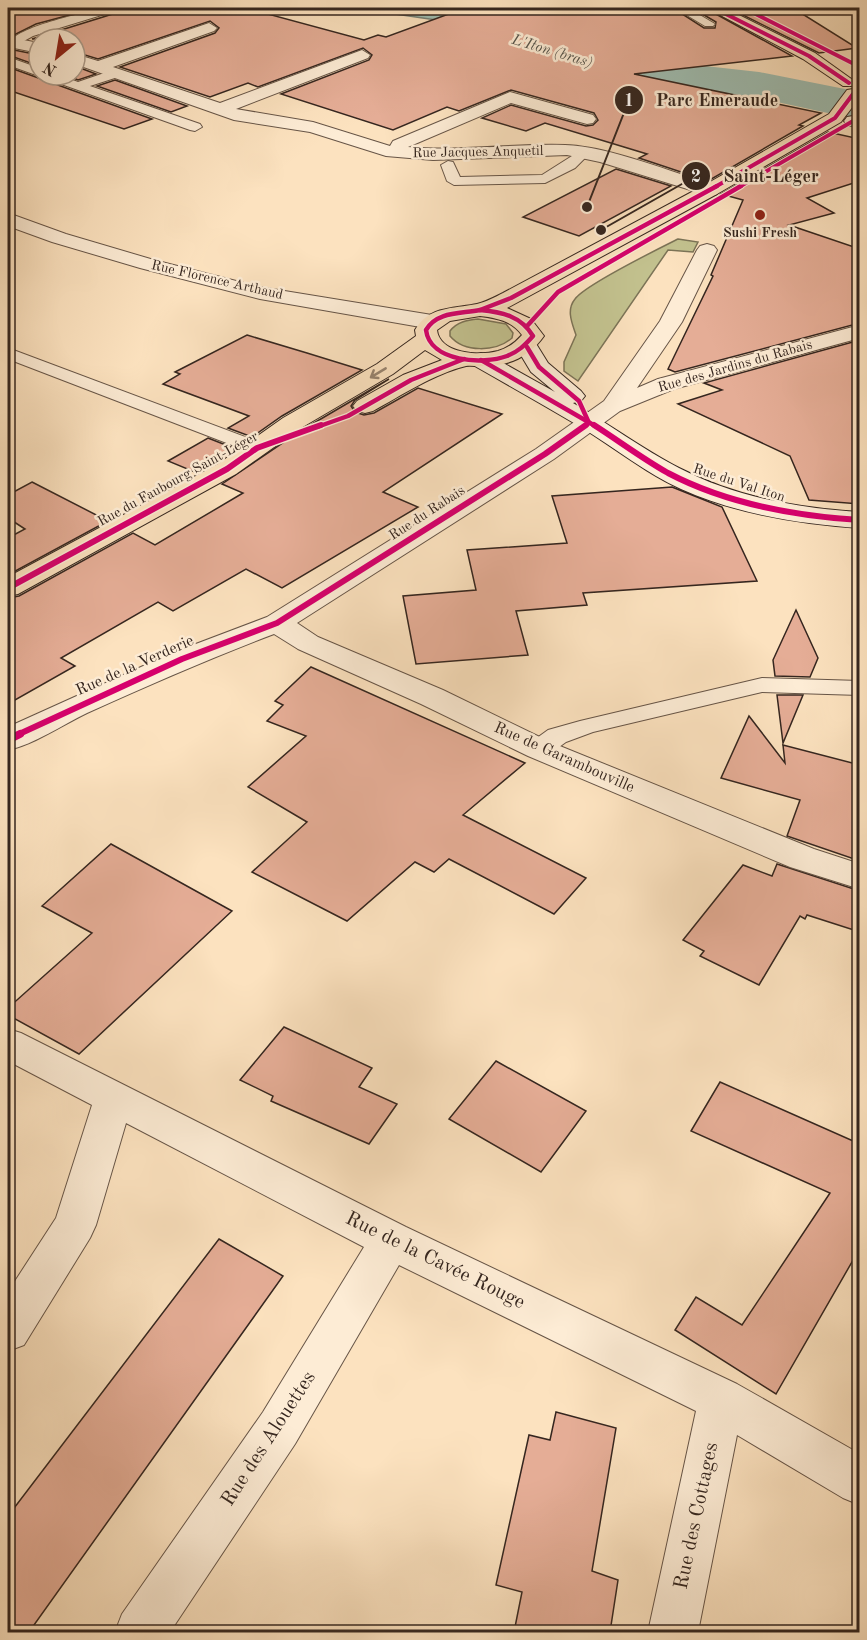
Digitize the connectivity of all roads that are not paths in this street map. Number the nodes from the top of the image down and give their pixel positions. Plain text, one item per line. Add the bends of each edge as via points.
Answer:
1 (114, 8) edge
2 (681, 8) edge
3 (714, 8) edge
4 (744, 8) edge
5 (709, 24) dead end
6 (209, 28) dead end
7 (9, 43) edge
8 (27, 46) edge
9 (362, 56) dead end
10 (8, 61) edge
11 (87, 62) edge
12 (100, 66) junction
13 (860, 67) edge
14 (27, 68) edge
15 (117, 73) junction
16 (87, 83) edge
17 (81, 87) edge
18 (854, 91) edge
19 (221, 109) junction
20 (587, 119) dead end
21 (852, 119) edge
22 (195, 127) dead end
23 (397, 152) junction
24 (583, 153) junction
25 (448, 165) dead end
26 (710, 190) junction
27 (8, 219) edge
28 (707, 250) dead end
29 (480, 310) junction
30 (429, 331) junction
31 (860, 331) edge
32 (527, 336) junction
33 (8, 353) edge
34 (472, 359) junction
35 (612, 406) junction
36 (590, 423) junction
37 (257, 448) junction
38 (860, 520) edge
39 (8, 588) edge
40 (277, 623) junction
41 (860, 688) edge
42 (8, 740) edge
43 (539, 749) junction
44 (860, 877) edge
45 (8, 1044) edge
46 (114, 1098) junction
47 (391, 1240) junction
48 (8, 1330) edge
49 (721, 1400) junction
50 (860, 1481) edge
51 (140, 1632) edge
52 (673, 1632) edge

1 - 7 lane via 29,33
2 - 5 lane
3 - 18 main road via 808,56
4 - 13 main road
6 - 12 street
7 - 8 street
9 - 19 street
10 - 14 lane
11 - 12 street, Rue Jacques Anquetil
12 - 15 street, Rue Jacques Anquetil
15 - 16 lane
15 - 19 street, Rue Jacques Anquetil
17 - 22 lane
18 - 21 main road
19 - 23 street, Rue Jacques Anquetil via 240,116 313,127
20 - 23 street via 510,97 399,145
21 - 26 main road
21 - 32 main road via 558,292
23 - 24 street, Rue Jacques Anquetil
24 - 25 lane via 545,179 454,181
24 - 26 street, Rue Jacques Anquetil
26 - 29 main road via 511,298
27 - 30 street, Rue Florence Arthaud via 147,264 260,293 323,302
28 - 35 street, Rue du Rabais via 671,322
29 - 30 main road, Rue du Faubourg Saint-Léger via 444,315
29 - 32 main road via 516,318
30 - 34 main road via 433,348 446,355
30 -> 37 main road, Rue du Faubourg Saint-Léger via 385,369
31 - 35 street, Rue des Jardins du Rabais via 666,384
32 - 34 main road, Rue du Faubourg Saint-Léger via 516,354
32 - 36 street, Rue du Val Iton via 539,367 579,401
33 - 37 lane
34 - 36 street, Rue du Val Iton
34 - 37 main road, Rue du Faubourg Saint-Léger via 411,380 348,416
35 - 36 street, Rue du Rabais
36 - 38 street, Rue du Val Iton via 669,473 723,495 800,515
36 - 40 street, Rue du Rabais
37 - 39 main road, Rue du Faubourg Saint-Léger via 226,469
40 - 42 street, Rue de la Verderie via 182,659
40 - 43 street, Rue de Garambouville via 309,643
41 - 43 lane via 762,685 588,726 557,736
43 - 44 street, Rue de Garambouville via 802,858
45 - 46 street, Rue de la Cavée Rouge
46 - 47 street, Rue de la Cavée Rouge
46 - 48 street via 75,1225
47 - 49 street, Rue de la Cavée Rouge
47 - 51 street, Rue des Alouettes via 279,1428
49 - 50 street, Rue de la Cavée Rouge
49 - 52 street, Rue des Cottages

